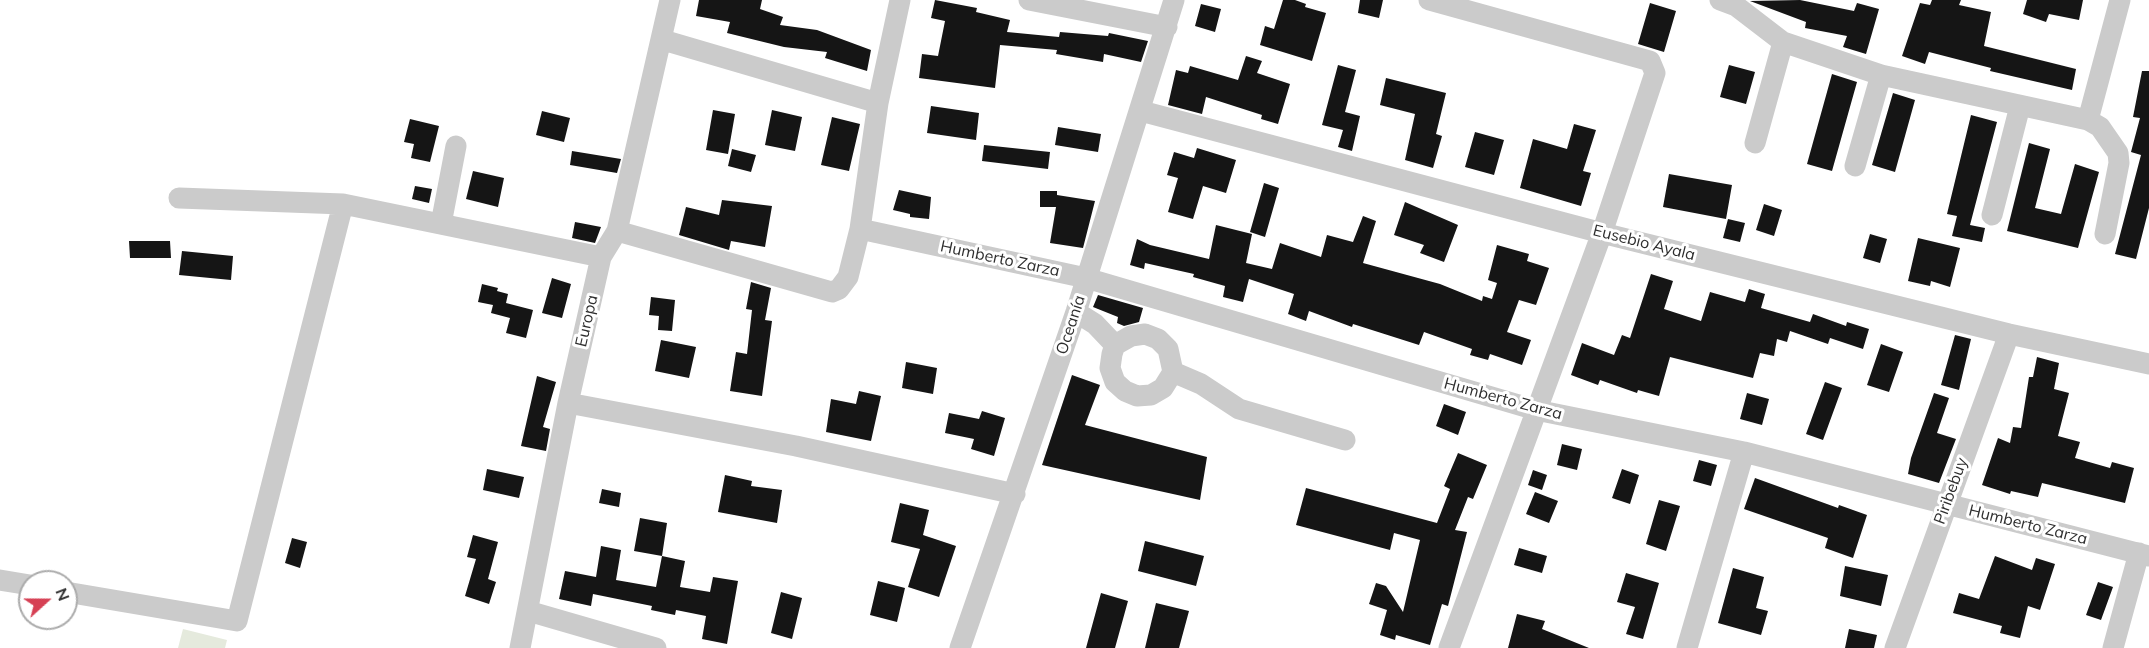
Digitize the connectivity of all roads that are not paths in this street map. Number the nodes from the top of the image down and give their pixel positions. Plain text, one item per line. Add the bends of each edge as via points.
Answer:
1 (670, 0) edge
2 (900, 0) edge
3 (1029, 0) edge
4 (1174, 0) edge
5 (1429, 0) edge
6 (1720, 0) edge
7 (2120, 0) edge
8 (1167, 27) junction
9 (663, 40) junction
10 (1783, 42) junction
11 (1881, 75) junction
12 (878, 103) junction
13 (2020, 106) junction
14 (1141, 111) junction
15 (2088, 120) junction
16 (1755, 143) dead end
17 (456, 146) dead end
18 (1854, 166) dead end
19 (179, 198) dead end
20 (342, 204) junction
21 (1992, 215) dead end
22 (441, 224) junction
23 (861, 229) junction
24 (617, 231) junction
25 (1602, 232) junction
26 (2104, 234) dead end
27 (602, 256) junction
28 (1086, 278) junction
29 (1076, 312) junction
30 (2008, 334) junction
31 (1115, 345) junction
32 (2149, 364) edge
33 (1173, 372) junction
34 (568, 403) junction
35 (1536, 410) junction
36 (1345, 440) dead end
37 (1744, 452) junction
38 (1015, 494) junction
39 (1946, 505) junction
40 (2144, 554) edge
41 (0, 580) edge
42 (18, 583) edge
43 (78, 594) edge
44 (528, 611) junction
45 (520, 648) edge
46 (656, 648) edge
47 (960, 648) edge
48 (1449, 648) edge
49 (1687, 648) edge
50 (1894, 648) edge
51 (2113, 648) edge

1 - 9 street, Europa
2 - 12 street
3 - 8 street
4 - 8 street, Oceanía
5 - 25 street via 1650,61 1655,73
6 - 10 street via 1736,6
7 - 15 street
8 - 14 street, Oceanía
9 - 12 street
9 - 24 street, Europa
10 - 11 street
10 - 16 street
11 - 13 street
11 - 18 street
12 - 23 street
13 - 15 street
13 - 21 street
14 - 25 street, Eusebio Ayala
14 - 28 street, Oceanía
15 - 26 street via 2100,127 2118,153
17 - 22 street
19 - 20 street
20 - 22 street
20 - 43 street via 237,621
22 - 27 street
23 - 24 street via 848,277 832,292
23 - 28 street, Humberto Zarza
24 - 27 street, Europa
25 - 30 street, Eusebio Ayala
25 - 35 street
27 - 34 street, Europa
28 - 29 street, Oceanía
28 - 35 street, Humberto Zarza
29 - 31 street via 1095,324
29 - 38 street, Oceanía
30 - 32 street, Eusebio Ayala
30 - 39 street, Piribebuy
31 - 33 street via 1145,334 1158,339 1168,349
31 - 33 street via 1110,368 1115,382 1125,392 1151,395 1163,388
33 - 36 street via 1201,384 1239,409
34 - 38 street via 796,446
34 - 44 street, Europa
35 - 37 street, Humberto Zarza
35 - 48 street
37 - 39 street, Humberto Zarza
37 - 49 street
38 - 47 street, Oceanía
39 - 40 street, Humberto Zarza
39 - 50 street, Piribebuy
40 - 51 street
41 - 42 street
44 - 45 street, Europa
44 - 46 street

